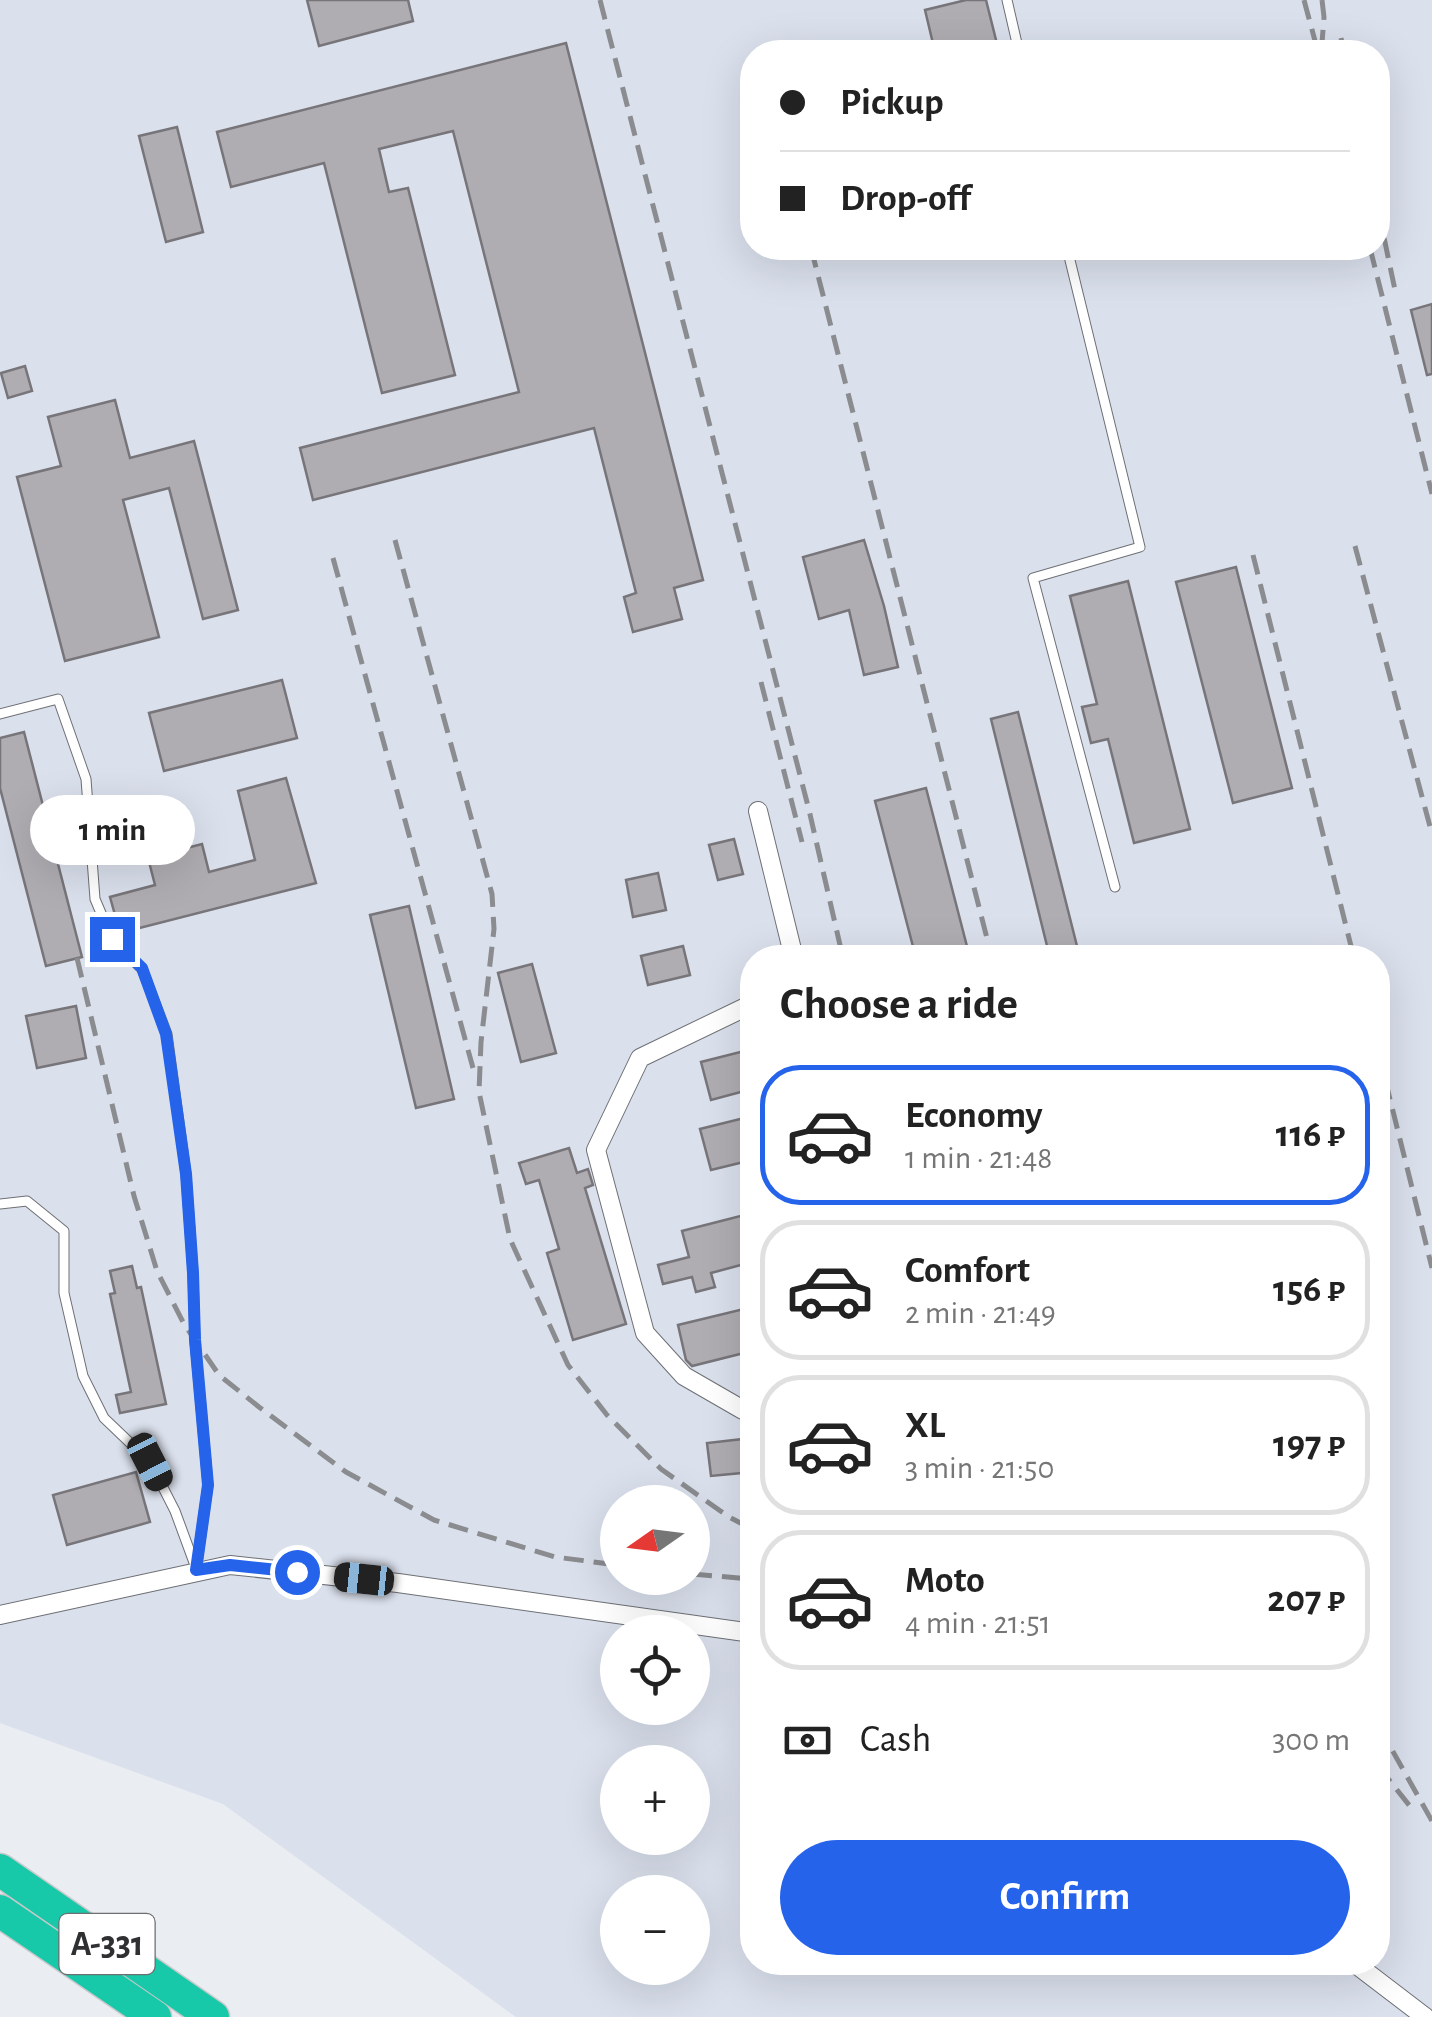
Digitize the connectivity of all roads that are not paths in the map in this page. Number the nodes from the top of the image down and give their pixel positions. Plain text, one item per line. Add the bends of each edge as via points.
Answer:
1 (1007, 0) edge
2 (1017, 40) edge
3 (1070, 260) edge
4 (0, 714) edge
5 (758, 811) dead end
6 (1115, 887) dead end
7 (791, 945) edge
8 (740, 1010) edge
9 (0, 1204) edge
10 (740, 1408) edge
11 (196, 1570) junction
12 (0, 1616) edge
13 (740, 1631) edge
14 (0, 1870) edge
15 (0, 1910) edge
16 (1370, 1975) edge
17 (155, 2017) edge
18 (213, 2017) edge
19 (1424, 2017) edge

1 - 2 lane
3 - 6 lane via 1140,547 1033,578
4 - 11 lane via 58,700 86,779 95,899 112,939 142,968 166,1034 186,1174 208,1485
5 - 7 street
8 - 10 street via 640,1058 596,1150 645,1333 684,1376
9 - 11 lane via 26,1201 64,1230 64,1293 82,1376 104,1418 150,1462
11 - 12 street
11 - 13 street via 230,1565 398,1582
14 - 18 highway, А-331
15 - 17 highway, А-331
16 - 19 street

